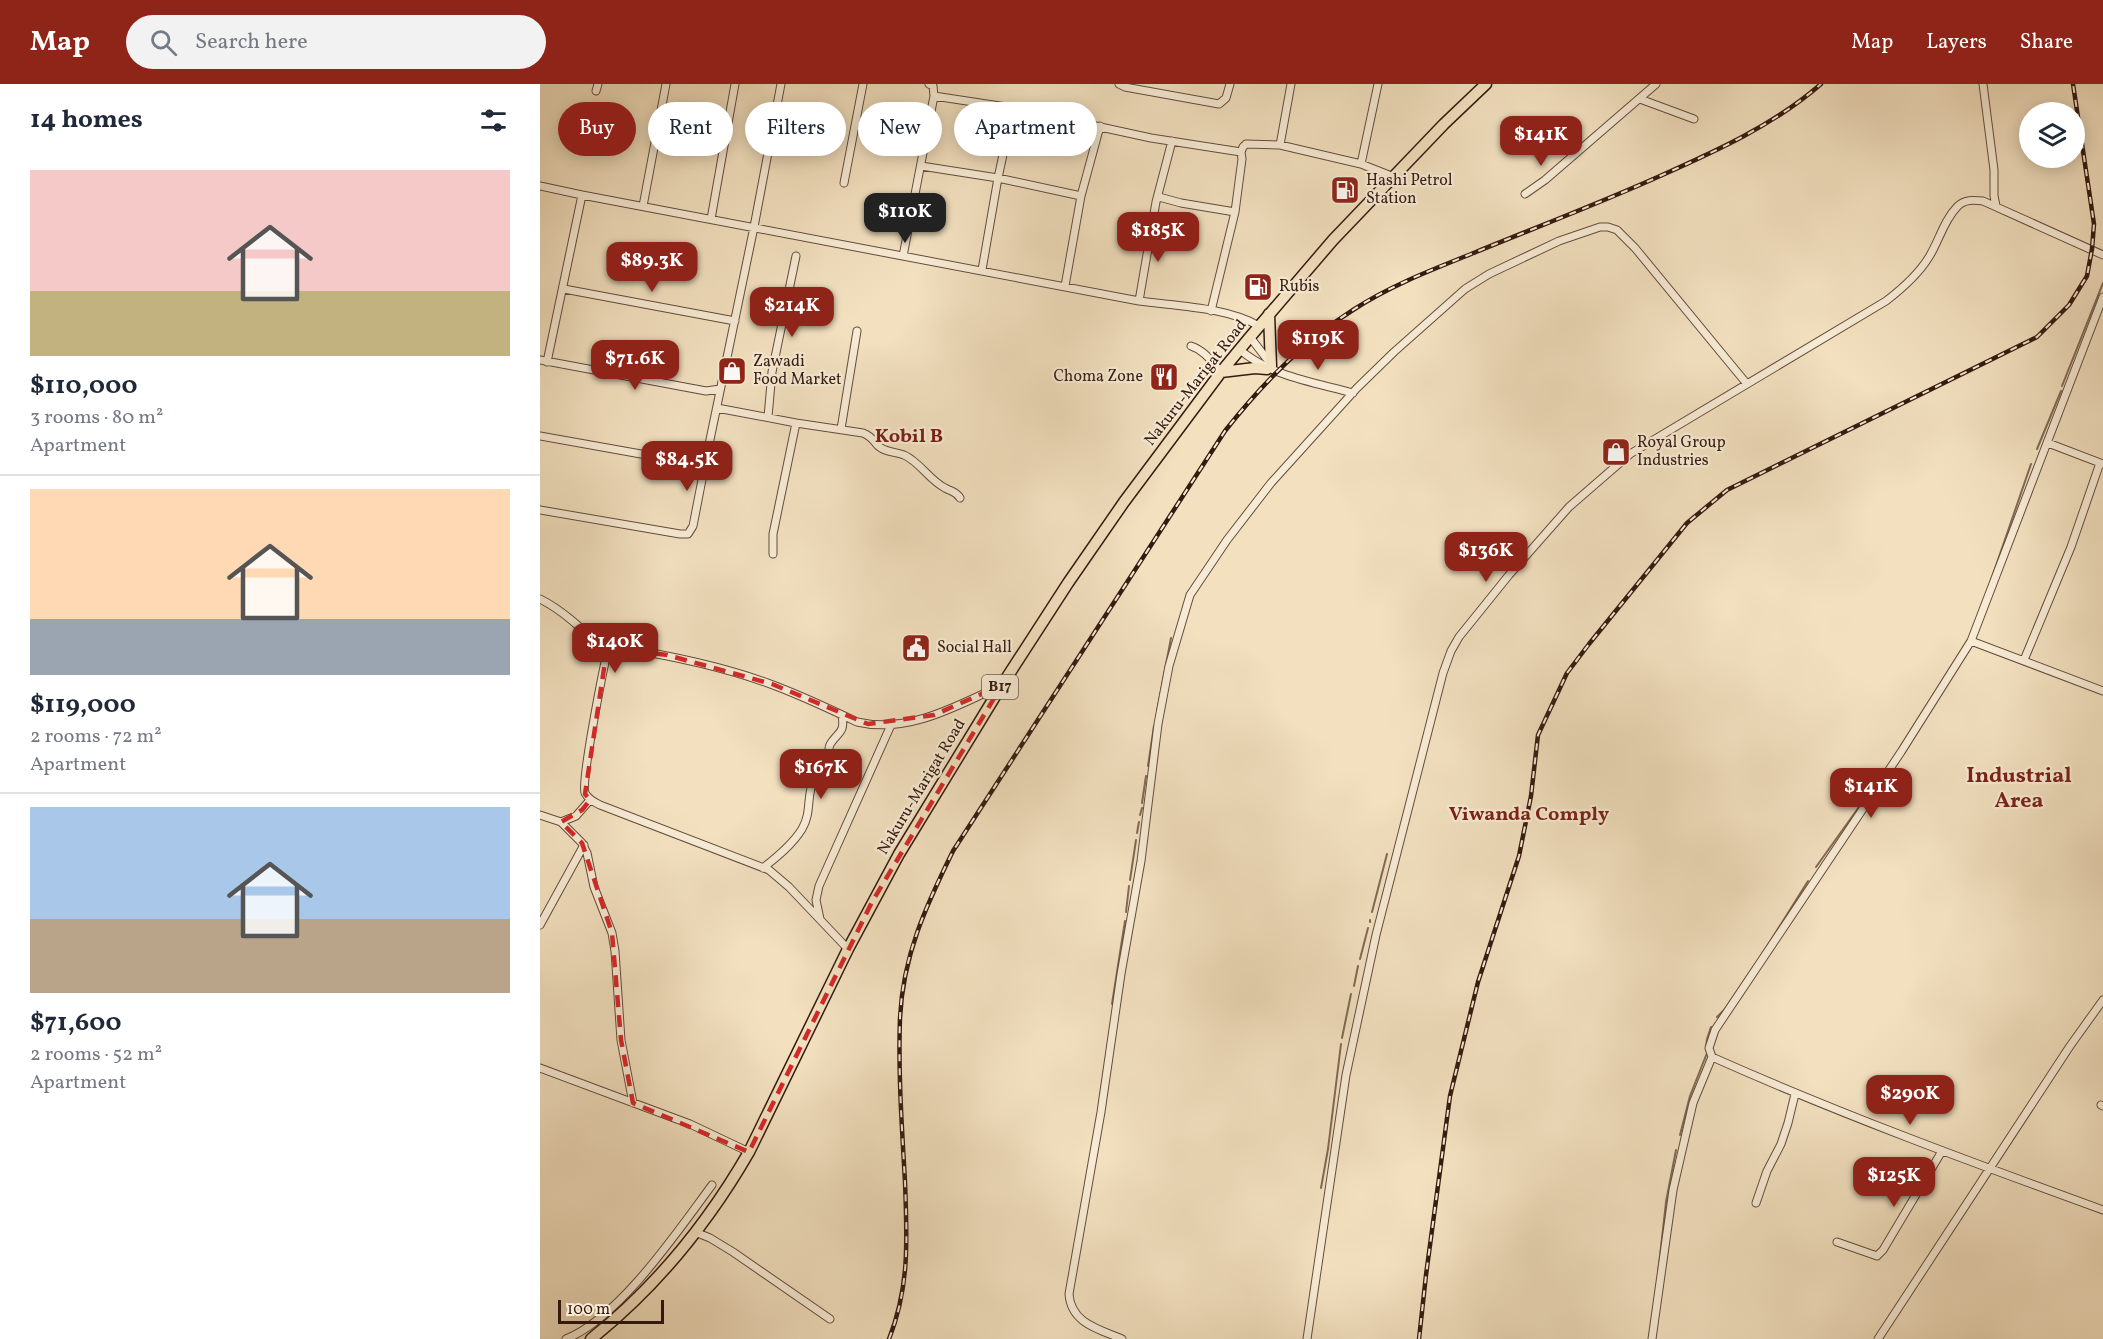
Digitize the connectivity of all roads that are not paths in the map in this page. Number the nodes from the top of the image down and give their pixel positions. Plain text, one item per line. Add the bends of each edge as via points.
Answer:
1 (666, 84) edge
2 (735, 84) edge
3 (781, 84) edge
4 (863, 84) edge
5 (929, 84) edge
6 (1119, 84) edge
7 (1169, 84) edge
8 (1230, 84) edge
9 (1291, 84) edge
10 (1378, 84) edge
11 (1486, 84) edge
12 (1656, 84) edge
13 (1983, 84) edge
14 (1167, 94) junction
15 (934, 96) junction
16 (1640, 99) junction
17 (974, 102) edge
18 (1694, 118) dead end
19 (1097, 125) edge
20 (1100, 126) junction
21 (1172, 141) junction
22 (1280, 145) junction
23 (1241, 152) junction
24 (1003, 156) edge
25 (1361, 164) junction
26 (921, 166) junction
27 (998, 178) junction
28 (1395, 178) junction
29 (844, 183) dead end
30 (540, 186) edge
31 (1525, 194) dead end
32 (582, 195) junction
33 (1081, 196) junction
34 (1159, 197) junction
35 (642, 206) junction
36 (1996, 206) junction
37 (1235, 212) junction
38 (711, 219) junction
39 (754, 227) junction
40 (2103, 255) edge
41 (796, 256) dead end
42 (903, 256) junction
43 (982, 270) junction
44 (1065, 286) junction
45 (564, 290) junction
46 (2103, 297) edge
47 (1138, 301) junction
48 (1211, 311) junction
49 (1269, 314) junction
50 (735, 321) junction
51 (1259, 327) junction
52 (857, 331) dead end
53 (1250, 337) junction
54 (1191, 346) dead end
55 (1240, 350) junction
56 (544, 361) edge
57 (1271, 368) junction
58 (1221, 372) junction
59 (1747, 384) junction
60 (720, 389) junction
61 (1353, 393) junction
62 (717, 408) junction
63 (768, 417) junction
64 (796, 423) junction
65 (841, 429) junction
66 (540, 436) edge
67 (2048, 443) junction
68 (706, 459) junction
69 (2101, 464) edge
70 (960, 498) dead end
71 (540, 510) edge
72 (773, 554) dead end
73 (540, 599) edge
74 (1971, 641) junction
75 (608, 653) junction
76 (2024, 660) junction
77 (1002, 685) junction
78 (2103, 691) edge
79 (842, 715) junction
80 (891, 724) junction
81 (590, 800) junction
82 (540, 815) edge
83 (561, 822) junction
84 (584, 845) junction
85 (763, 868) junction
86 (821, 920) junction
87 (540, 925) edge
88 (848, 949) junction
89 (2103, 1000) edge
90 (1712, 1057) junction
91 (540, 1068) edge
92 (1795, 1094) junction
93 (633, 1103) junction
94 (749, 1152) junction
95 (1942, 1152) junction
96 (1991, 1169) junction
97 (712, 1185) dead end
98 (1756, 1203) dead end
99 (2103, 1210) edge
100 (695, 1232) junction
101 (1837, 1242) dead end
102 (830, 1319) dead end
103 (566, 1339) edge
104 (591, 1339) edge
105 (1122, 1339) edge
106 (1307, 1339) edge
107 (1652, 1339) edge
108 (1878, 1339) edge

1 - 35 street
2 - 38 street
3 - 39 street
4 - 29 street
5 - 15 street
6 - 14 street
7 - 14 street
8 - 14 street via 1226,98 1219,104
9 - 22 street
10 - 25 street
11 - 28 main road, Nakuru-Marigat Road / B17
12 - 16 street
13 - 36 street
15 - 17 street
15 - 26 street
16 - 18 street
16 - 31 street
19 - 20 street
20 - 21 street
20 - 33 street
21 - 23 street
21 - 34 street
22 - 23 street via 1246,144
22 - 25 street
23 - 37 street
24 - 27 street
25 - 28 street
26 - 27 street
26 - 42 street
27 - 33 street
27 - 43 street
28 - 49 main road, Nakuru-Marigat Road / B17 via 1333,240
30 - 32 street
32 - 35 street
32 - 45 street
33 - 44 street
34 - 37 street
34 - 47 street
35 - 38 street
36 - 40 street
36 - 59 street via 1974,200 1958,205 1929,256 1902,289
37 - 48 street
38 - 39 street
39 - 42 street
39 - 50 street
41 - 63 street via 772,372
42 - 43 street
43 - 44 street
44 - 47 street
45 - 50 street
45 - 56 street
46 - 67 street
47 - 48 street
48 - 51 street
49 - 51 main road, Nakuru-Marigat Road / B17
49 - 57 main road
50 - 60 street
51 - 53 main road, Nakuru-Marigat Road / B17
52 - 65 street
53 - 55 main road, Nakuru-Marigat Road / B17
53 - 57 street
54 - 58 street via 1198,348
55 - 57 street
55 - 58 main road, Nakuru-Marigat Road / B17
56 - 60 street via 706,391
57 - 58 main road
57 - 61 street
58 - 77 main road, Nakuru-Marigat Road / B17 via 1124,502
59 - 61 street via 1635,248 1617,230 1603,226 1559,241 1465,289
59 - 106 street via 1630,454 1569,507 1469,623 1451,651 1376,935 1346,1075
60 - 62 street
61 - 105 street via 1266,488 1205,571 1190,595 1169,666 1141,861 1069,1294 1075,1316
62 - 63 street
62 - 68 street
63 - 64 street
64 - 65 street
64 - 72 street via 773,534
65 - 70 street via 863,433 882,449 905,456
66 - 68 street via 680,461 696,463
67 - 69 street
67 - 74 street
68 - 71 street via 688,534
69 - 76 street
73 - 75 street
74 - 76 street
74 - 90 street via 1715,1030 1708,1048
75 - 79 street via 622,648 667,655 772,684
75 - 81 street via 585,783 585,794
76 - 78 street
77 - 80 street via 934,715
77 - 88 main road, Nakuru-Marigat Road / B17 via 915,825
79 - 80 street via 868,724
79 - 85 street via 840,734 831,742 827,763 813,781 804,826
80 - 86 street via 819,886 816,900
81 - 83 street via 576,816
81 - 85 street
82 - 83 street
83 - 84 street
84 - 87 street
84 - 93 street via 612,933 621,1040
85 - 86 street via 789,887
86 - 88 street
88 - 94 main road, Nakuru-Marigat Road / B17
89 - 96 street
90 - 92 street
90 - 107 street via 1693,1103 1673,1190
91 - 93 street
92 - 95 street
92 - 98 street via 1781,1144
93 - 94 street
94 - 100 main road, Nakuru-Marigat Road / B17
95 - 96 street
95 - 101 street via 1877,1256
96 - 99 street
96 - 108 street
97 - 103 street via 637,1282 582,1333
100 - 102 street via 733,1252
100 - 104 main road, Nakuru-Marigat Road / B17 via 645,1291

